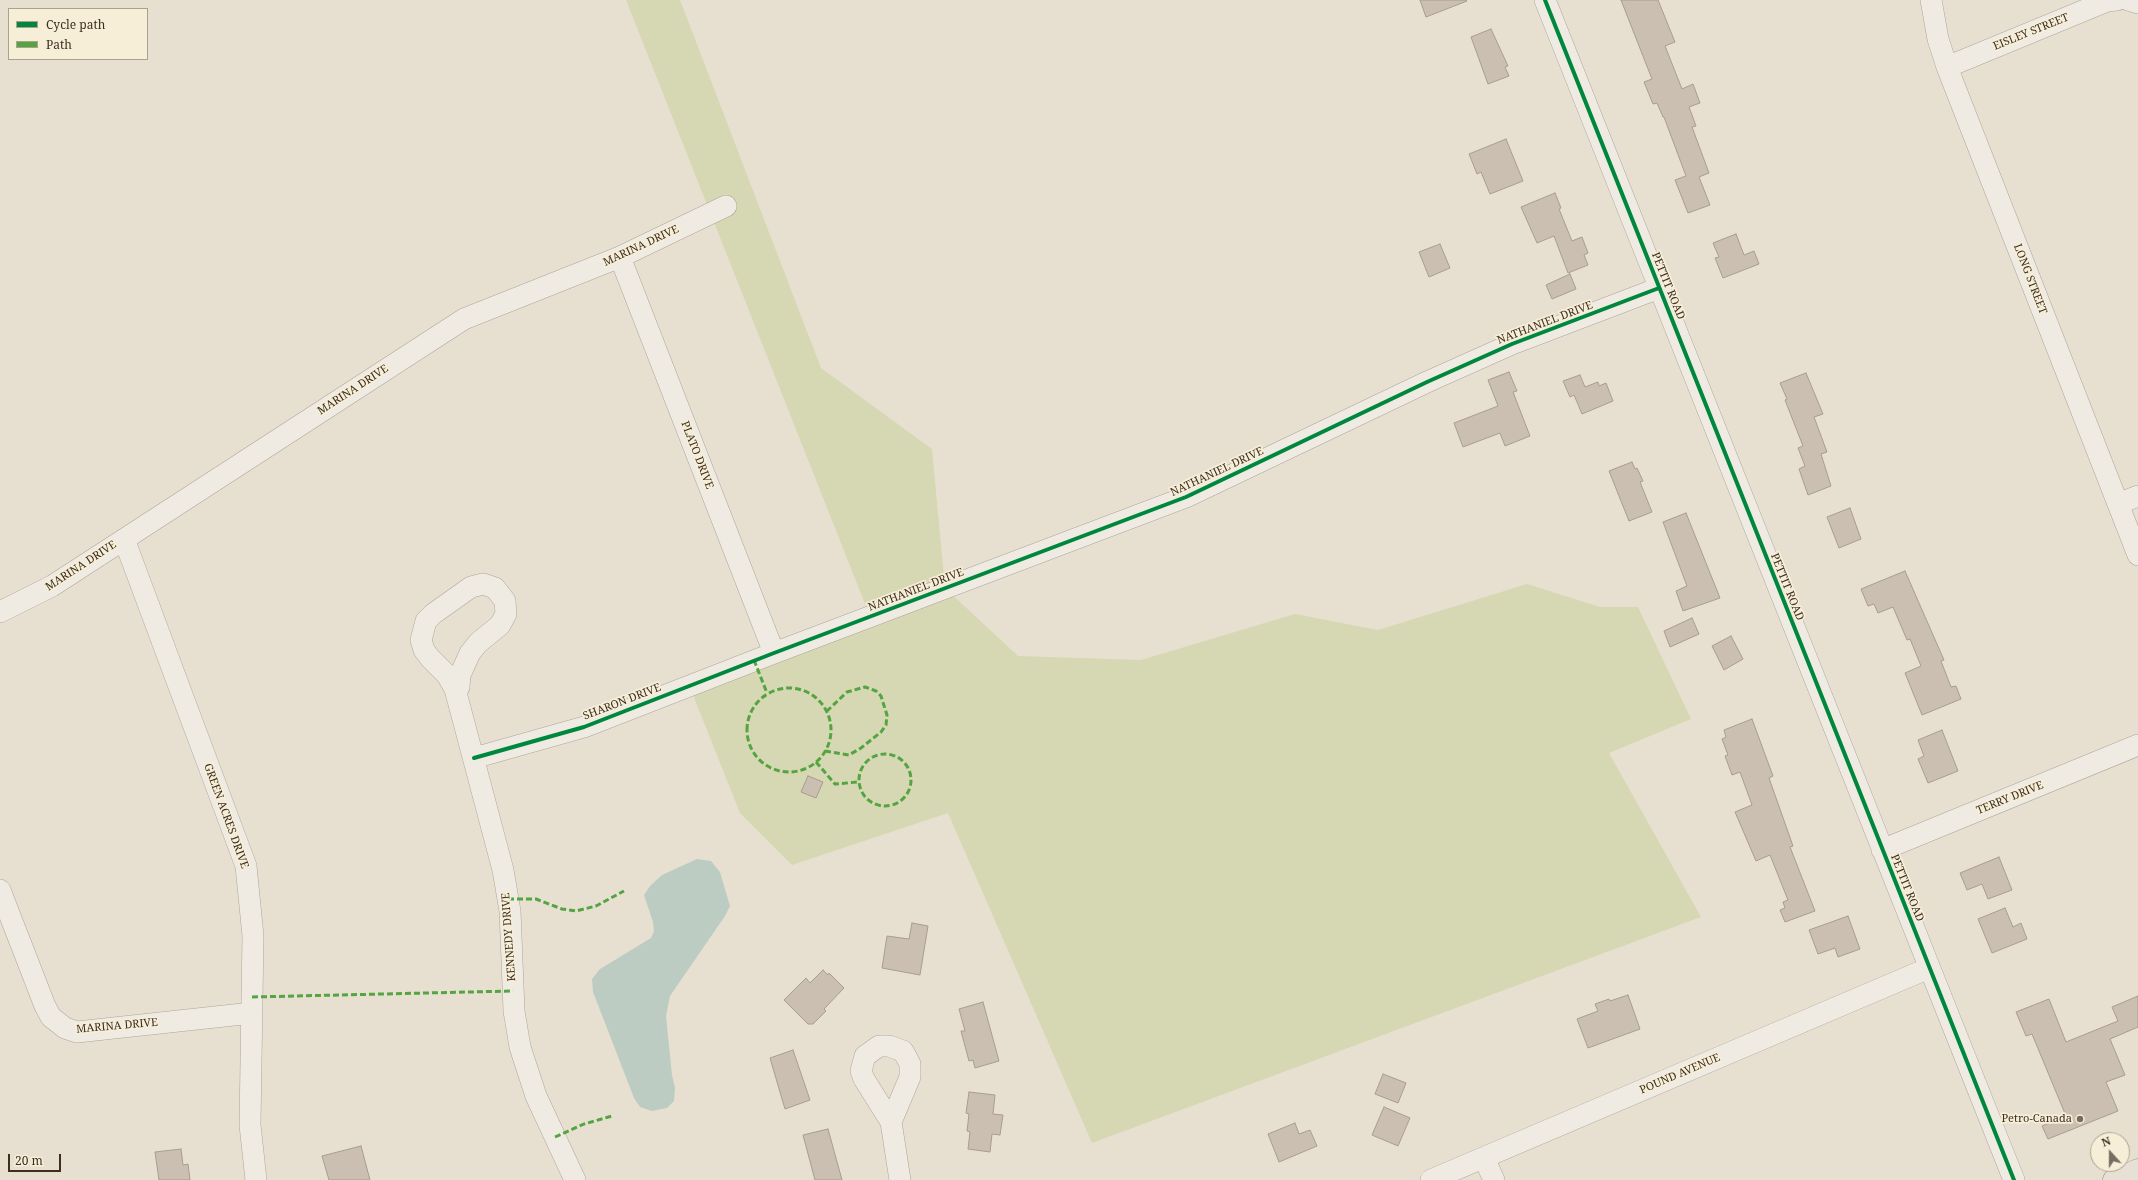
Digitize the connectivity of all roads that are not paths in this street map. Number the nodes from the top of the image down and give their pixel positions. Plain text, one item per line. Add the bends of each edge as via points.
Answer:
1 (1544, 0) edge
2 (1931, 0) edge
3 (2116, 0) edge
4 (2128, 0) edge
5 (2138, 3) edge
6 (1947, 67) junction
7 (726, 206) dead end
8 (620, 257) junction
9 (1659, 288) junction
10 (2138, 496) edge
11 (2118, 504) junction
12 (124, 539) junction
13 (2138, 555) edge
14 (0, 612) edge
15 (774, 652) junction
16 (455, 689) junction
17 (2138, 745) edge
18 (474, 758) junction
19 (1882, 850) junction
20 (0, 890) edge
21 (1929, 968) junction
22 (252, 1013) junction
23 (891, 1122) dead end
24 (1484, 1158) junction
25 (2138, 1170) edge
26 (256, 1180) edge
27 (575, 1180) edge
28 (900, 1180) edge
29 (1431, 1180) edge
30 (1494, 1180) edge
31 (2014, 1180) edge
32 (2114, 1180) edge

1 - 9 street, PETTIT ROAD
2 - 6 street, LONG STREET via 1938,39
3 - 6 street, EISLEY STREET via 2107,1
4 - 5 street
6 - 11 street, LONG STREET
7 - 8 street, MARINA DRIVE
8 - 12 street, MARINA DRIVE via 464,319
8 - 15 street, PLATO DRIVE
9 - 15 street, NATHANIEL DRIVE via 1512,344 1186,497
9 - 19 street, PETTIT ROAD
10 - 11 street
11 - 13 street, LONG STREET
12 - 14 street, MARINA DRIVE via 52,586
12 - 22 street, GREEN ACRES DRIVE via 246,866 253,936
15 - 18 street, SHARON DRIVE via 584,727
16 - 16 street, KENNEDY DRIVE via 447,675 424,650 422,630 433,614 471,587 483,584 495,588 501,594 505,601 506,614 500,625 470,653 460,675 459,687
16 - 18 street, KENNEDY DRIVE
17 - 19 street, TERRY DRIVE
18 - 27 street, KENNEDY DRIVE via 503,870 510,911 514,1011 520,1046 536,1096
19 - 21 street, PETTIT ROAD
20 - 22 street, MARINA DRIVE via 45,1006 51,1017 65,1028 76,1032
21 - 24 street, POUND AVENUE
21 - 31 street, PETTIT ROAD
22 - 26 street, GREEN ACRES DRIVE via 250,1125
23 - 28 street
24 - 29 street, POUND AVENUE
24 - 30 street
25 - 32 main road

